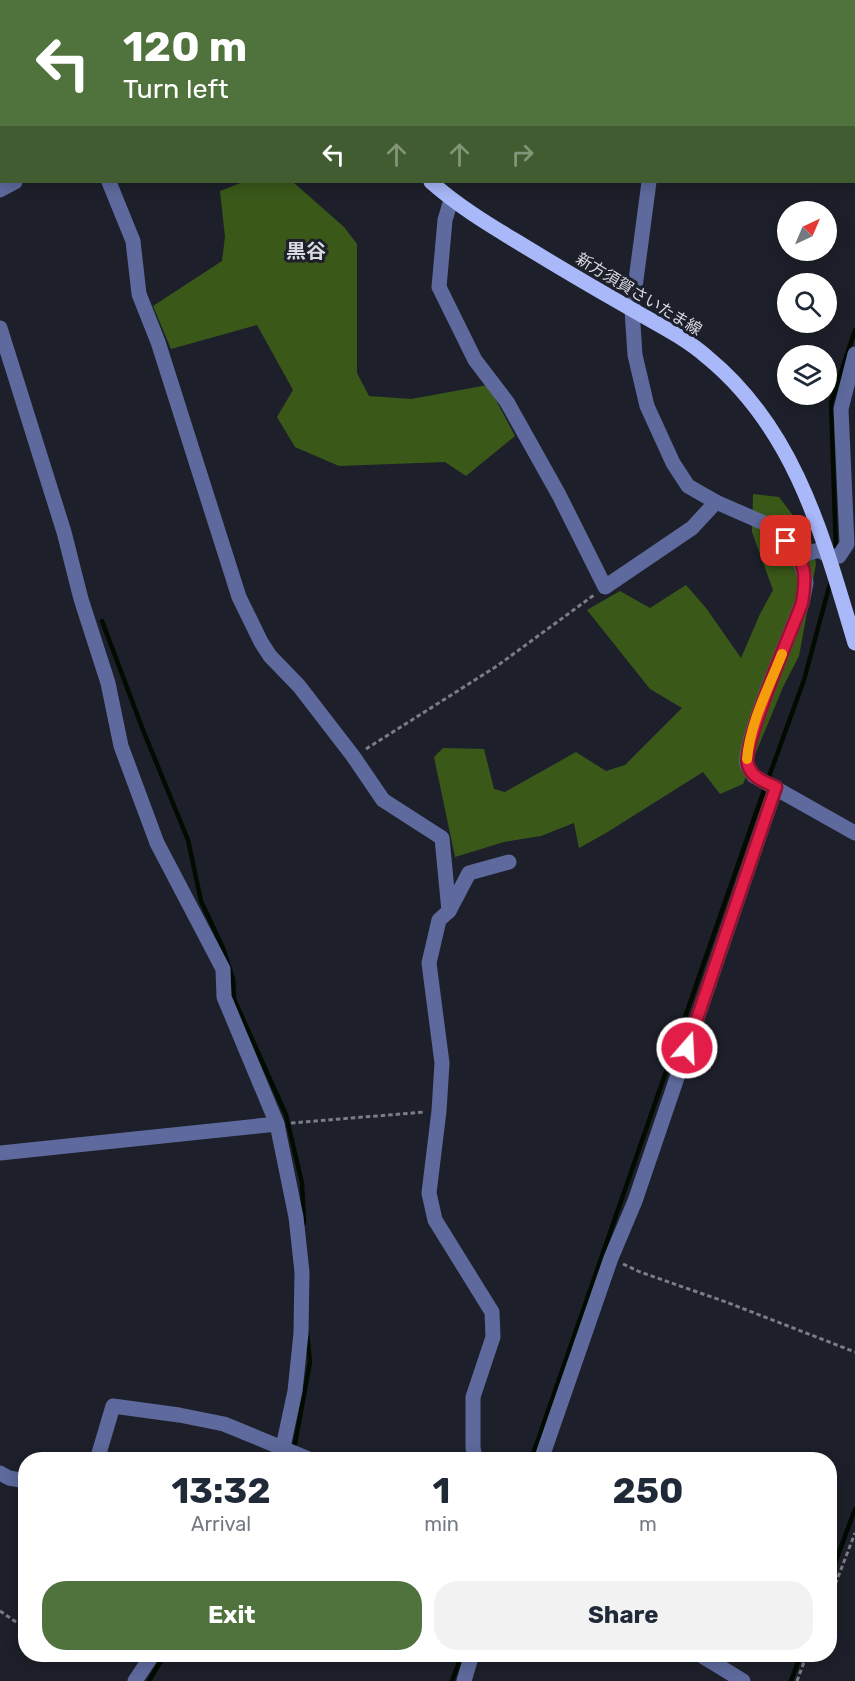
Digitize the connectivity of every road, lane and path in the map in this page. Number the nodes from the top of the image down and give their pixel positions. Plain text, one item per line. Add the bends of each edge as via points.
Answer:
1 (109, 183) edge
2 (431, 183) edge
3 (649, 183) edge
4 (451, 200) junction
5 (632, 310) junction
6 (0, 328) edge
7 (855, 354) edge
8 (716, 502) junction
9 (799, 556) junction
10 (829, 556) junction
11 (605, 587) junction
12 (855, 643) edge
13 (353, 756) junction
14 (776, 787) junction
15 (855, 832) edge
16 (509, 862) dead end
17 (449, 911) junction
18 (439, 1111) junction
19 (277, 1125) junction
20 (0, 1153) edge
21 (611, 1258) junction
22 (855, 1352) edge
23 (99, 1452) edge
24 (277, 1452) edge
25 (279, 1452) edge
26 (475, 1452) edge
27 (544, 1452) edge
28 (0, 1473) edge
29 (18, 1480) edge
30 (855, 1533) edge
31 (837, 1580) edge
32 (0, 1611) edge
33 (18, 1623) edge
34 (148, 1662) edge
35 (470, 1662) edge
36 (712, 1662) edge
37 (804, 1662) edge
38 (135, 1681) edge
39 (464, 1681) edge
40 (743, 1681) edge
41 (797, 1681) edge

1 - 13 street via 133,241 140,294 239,597 270,656 299,686
2 - 4 main road, 新方須賀さいたま線
3 - 5 street
4 - 5 main road, 新方須賀さいたま線
4 - 11 street via 445,220 439,286 476,360 507,402 559,495
5 - 8 street via 635,355 647,406 688,486
5 - 10 main road, 新方須賀さいたま線 via 707,356 759,410 800,478
6 - 19 street via 108,683 121,746 157,843 223,969 224,997
7 - 10 street via 841,409 847,544 839,556
8 - 9 street via 773,527
8 - 11 street via 692,528
9 - 10 street via 819,550
9 - 14 street via 806,584 802,603 748,748 747,764 754,776
10 - 12 main road, 新方須賀さいたま線
11 - 13 path via 452,697
13 - 17 street via 383,800 442,838
14 - 15 street
14 - 21 street
16 - 17 street via 469,873
17 - 18 street via 439,920 429,963 442,1063
18 - 19 path
18 - 26 street via 429,1193 435,1220 492,1312 492,1337 473,1397
19 - 20 street
19 - 25 street via 296,1217 302,1272 295,1391
21 - 22 path
21 - 27 street
23 - 24 street via 113,1406 224,1424
28 - 29 street
30 - 31 path
32 - 33 path
34 - 38 street
35 - 39 street
36 - 40 street
37 - 41 path

